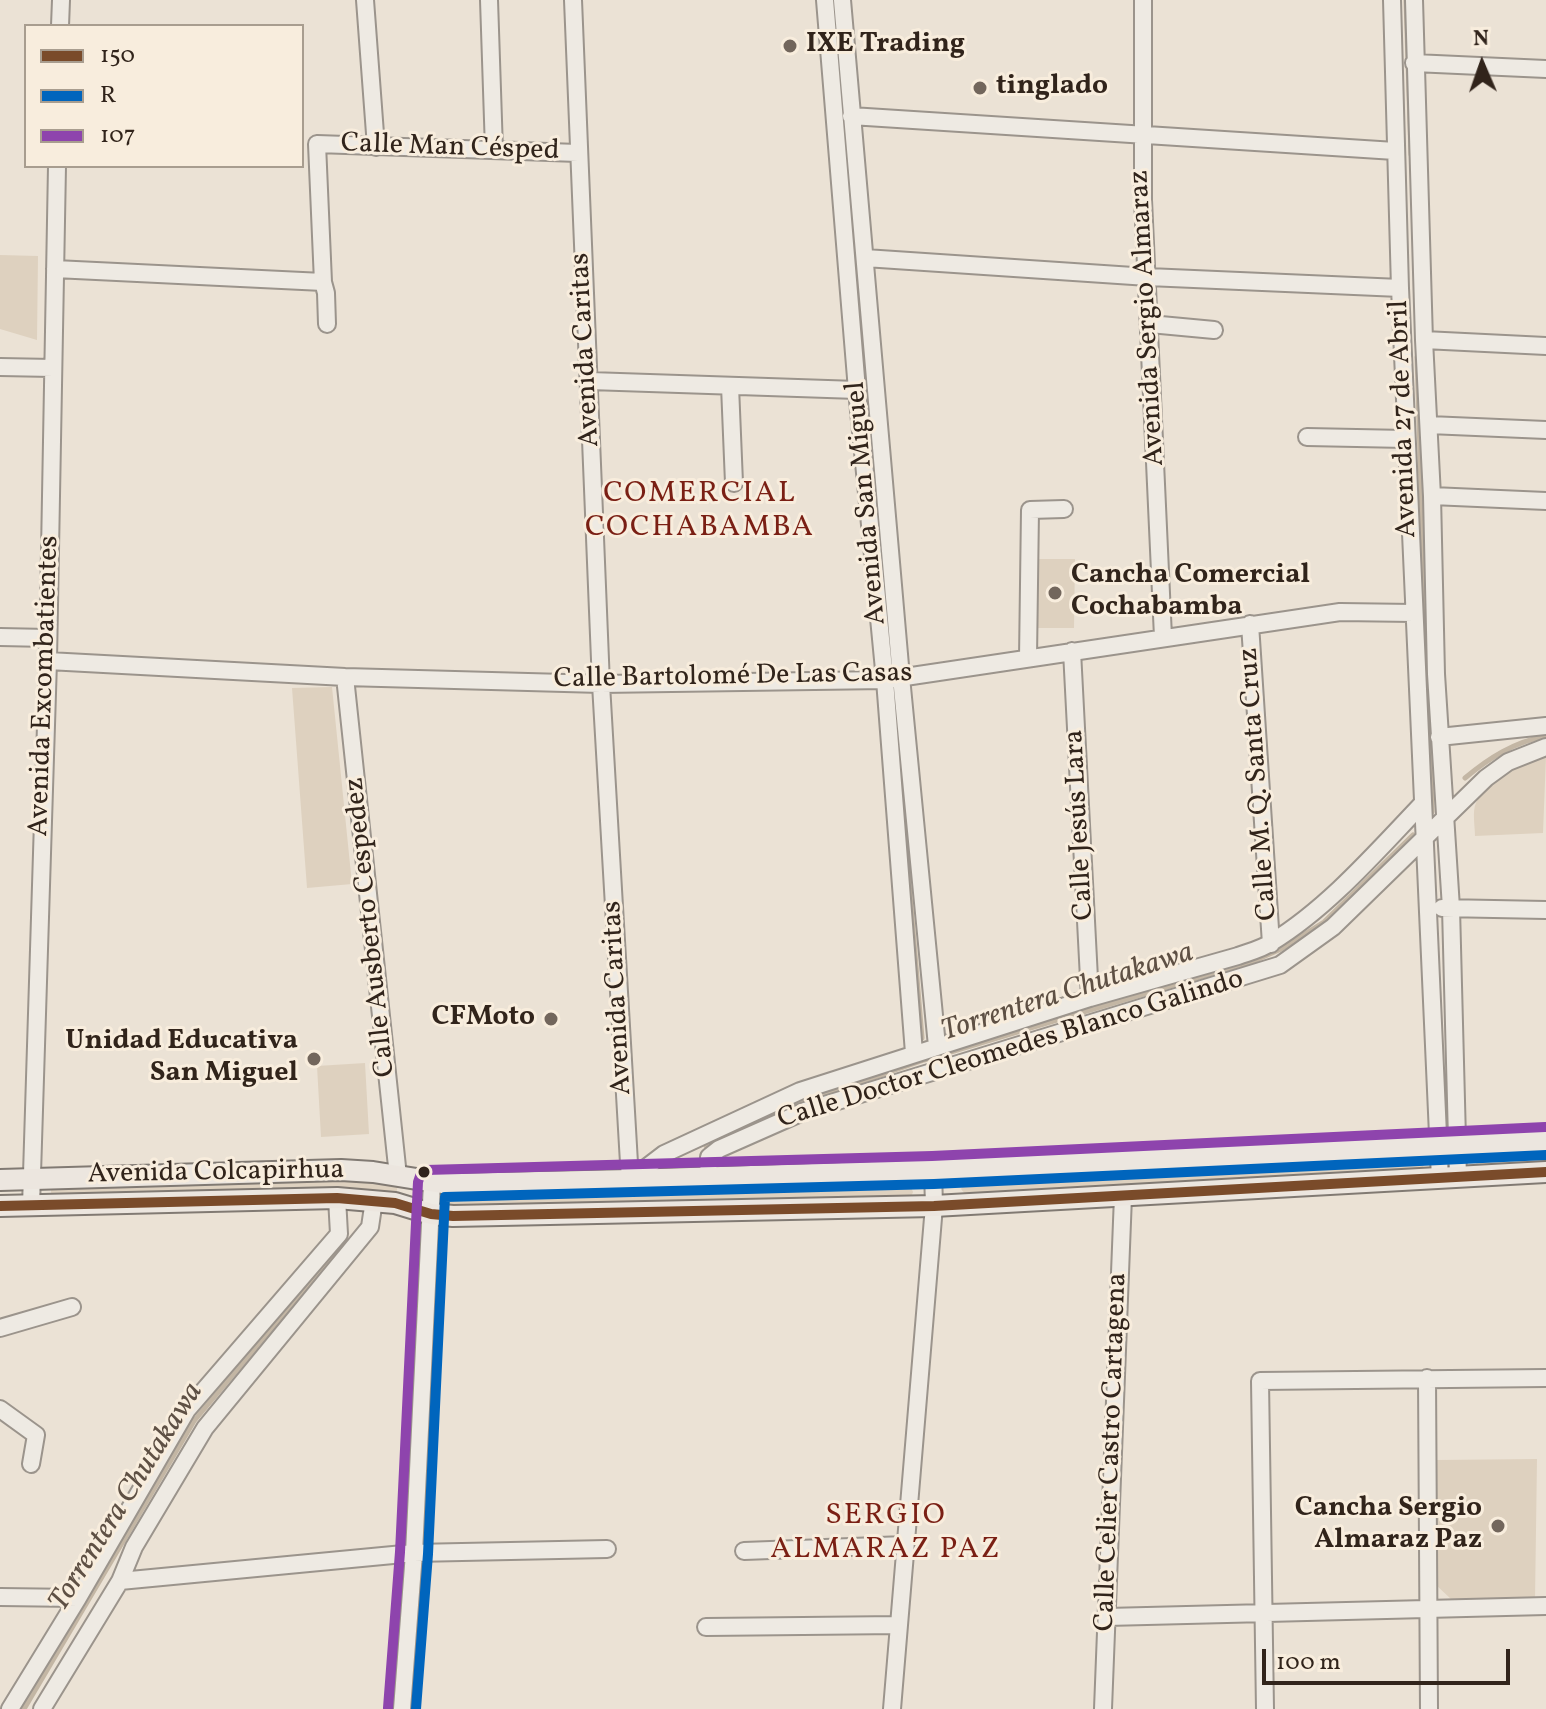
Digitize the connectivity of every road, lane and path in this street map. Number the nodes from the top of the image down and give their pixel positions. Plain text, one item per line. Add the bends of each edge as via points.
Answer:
1 (61, 0) edge
2 (365, 0) edge
3 (489, 0) edge
4 (573, 0) edge
5 (825, 0) edge
6 (842, 0) edge
7 (1143, 0) edge
8 (1392, 0) edge
9 (1414, 0) edge
10 (60, 24) edge
11 (1414, 63) junction
12 (1546, 69) edge
13 (851, 116) junction
14 (1141, 134) junction
15 (376, 147) junction
16 (494, 150) junction
17 (1395, 151) junction
18 (578, 153) junction
19 (57, 168) edge
20 (865, 258) junction
21 (55, 269) junction
22 (1148, 277) junction
23 (323, 282) junction
24 (1400, 288) junction
25 (327, 324) dead end
26 (1150, 324) junction
27 (1214, 330) dead end
28 (1424, 340) junction
29 (1546, 346) edge
30 (0, 367) edge
31 (53, 368) junction
32 (590, 381) junction
33 (730, 386) junction
34 (857, 390) junction
35 (1429, 425) junction
36 (1546, 430) edge
37 (1307, 437) dead end
38 (1406, 439) junction
39 (734, 483) dead end
40 (1432, 496) junction
41 (1546, 501) edge
42 (1064, 509) dead end
43 (1414, 613) junction
44 (1250, 624) junction
45 (0, 637) edge
46 (1163, 637) junction
47 (48, 638) junction
48 (1072, 651) junction
49 (1028, 658) junction
50 (48, 661) junction
51 (1416, 662) junction
52 (1436, 662) junction
53 (345, 677) junction
54 (893, 678) junction
55 (601, 684) junction
56 (1546, 726) edge
57 (1439, 737) junction
58 (1546, 747) edge
59 (1423, 803) junction
60 (1446, 819) junction
61 (1426, 837) junction
62 (1429, 908) junction
63 (1451, 908) junction
64 (1546, 910) edge
65 (1271, 944) junction
66 (1090, 998) junction
67 (937, 1046) junction
68 (914, 1053) junction
69 (1546, 1141) edge
70 (1448, 1146) junction
71 (933, 1170) junction
72 (1546, 1172) edge
73 (398, 1176) junction
74 (708, 1177) junction
75 (1449, 1178) junction
76 (31, 1179) junction
77 (0, 1180) edge
78 (630, 1180) junction
79 (432, 1183) junction
80 (1123, 1196) junction
81 (337, 1198) junction
82 (374, 1200) junction
83 (0, 1206) edge
84 (31, 1206) junction
85 (934, 1206) junction
86 (431, 1214) junction
87 (72, 1307) dead end
88 (0, 1328) edge
89 (1427, 1378) junction
90 (1546, 1378) edge
91 (0, 1409) edge
92 (31, 1464) dead end
93 (905, 1545) junction
94 (607, 1549) dead end
95 (744, 1551) dead end
96 (414, 1553) junction
97 (120, 1581) junction
98 (0, 1597) edge
99 (78, 1598) junction
100 (1546, 1606) edge
101 (1428, 1609) junction
102 (1265, 1614) junction
103 (1107, 1617) junction
104 (899, 1625) junction
105 (706, 1627) dead end
106 (10, 1709) edge
107 (42, 1709) edge
108 (402, 1709) edge
109 (892, 1709) edge
110 (1103, 1709) edge
111 (1265, 1709) edge
112 (1429, 1709) edge

1 - 10 street
2 - 15 street
3 - 16 street
4 - 18 street, Avenida Caritas
5 - 34 street, Avenida San Miguel
6 - 13 street, Avenida San Miguel
7 - 14 street, Avenida Sergio Almaraz
8 - 17 street, Avenida 27 de Abril
9 - 11 street, Avenida 27 de Abril
11 - 12 street
11 - 28 street, Avenida 27 de Abril
13 - 14 street
13 - 20 street, Avenida San Miguel
14 - 17 street
14 - 22 street, Avenida Sergio Almaraz
15 - 16 street, Calle Man Césped
15 - 23 street, Calle Man Césped via 317,144
16 - 18 street, Calle Man Césped
17 - 24 street, Avenida 27 de Abril
18 - 32 street, Avenida Caritas
19 - 21 street, Avenida Excombatientes
20 - 22 street
20 - 54 street, Avenida San Miguel
21 - 23 street
21 - 31 street, Avenida Excombatientes
22 - 24 street
22 - 26 street, Avenida Sergio Almaraz
23 - 25 street, Calle Man Césped
24 - 38 street, Avenida 27 de Abril
26 - 27 street
26 - 46 street, Avenida Sergio Almaraz
28 - 29 street
28 - 35 street, Avenida 27 de Abril
30 - 31 street
31 - 47 street, Avenida Excombatientes
32 - 33 street
32 - 55 street, Avenida Caritas
33 - 34 street
33 - 39 street
34 - 54 street, Avenida San Miguel
35 - 36 street
35 - 40 street, Avenida 27 de Abril
37 - 38 street
38 - 43 street, Avenida 27 de Abril
40 - 41 street
40 - 52 street, Avenida 27 de Abril
42 - 49 street via 1030,510
43 - 44 street, Calle Bartolomé De Las Casas via 1340,612
43 - 51 street, Avenida 27 de Abril
44 - 46 street, Calle Bartolomé De Las Casas
44 - 65 street, Calle M. Q. Santa Cruz
45 - 47 street
46 - 48 street, Calle Bartolomé De Las Casas
47 - 50 street, Avenida Excombatientes
48 - 49 street, Calle Bartolomé De Las Casas
48 - 66 street, Calle Jesús Lara
49 - 54 street, Calle Bartolomé De Las Casas
50 - 53 street, Calle Bartolomé De Las Casas
50 - 76 street, Avenida Excombatientes
51 - 52 street
51 - 59 street, Avenida 27 de Abril
52 - 57 street, Avenida 27 de Abril
53 - 55 street, Calle Bartolomé De Las Casas
53 - 73 street, Calle Ausberto Cespedez
54 - 55 street, Calle Bartolomé De Las Casas
54 - 67 street, Avenida San Miguel
54 - 68 street, Avenida San Miguel
55 - 78 street, Avenida Caritas
56 - 57 street
57 - 60 street, Avenida 27 de Abril
58 - 60 street, Calle Doctor Cleomedes Blanco Galindo via 1508,762
59 - 61 street, Avenida 27 de Abril
59 - 65 street via 1327,898
60 - 61 street, Calle Doctor Cleomedes Blanco Galindo
60 - 63 street, Avenida 27 de Abril
61 - 62 street, Avenida 27 de Abril
61 - 74 street, Calle Doctor Cleomedes Blanco Galindo via 1333,927 1280,965 805,1111 719,1149 709,1157
62 - 63 street
62 - 70 street, Avenida 27 de Abril
63 - 64 street
63 - 70 street, Avenida 27 de Abril
65 - 66 street
66 - 67 street
67 - 68 street
68 - 78 street via 800,1091 664,1154
69 - 70 main road, Avenida Colcapirhua
70 - 71 main road, Avenida Colcapirhua
70 - 75 street
71 - 74 main road, Avenida Colcapirhua
71 - 85 street
72 - 75 main road, Avenida Colcapirhua
73 - 76 main road, Avenida Colcapirhua via 341,1170
73 - 79 main road, Avenida Colcapirhua
74 - 78 main road, Avenida Colcapirhua
75 - 80 main road, Avenida Colcapirhua
76 - 77 main road, Avenida Colcapirhua
76 - 84 street, Avenida Excombatientes
78 - 79 main road, Avenida Colcapirhua
79 - 86 street
80 - 85 main road, Avenida Colcapirhua
80 - 103 street, Calle Celier Castro Cartagena
81 - 82 main road, Avenida Colcapirhua
81 - 84 main road, Avenida Colcapirhua
81 - 99 street via 339,1234 187,1410
82 - 86 main road, Avenida Colcapirhua
82 - 97 street via 370,1227 205,1428 134,1547
83 - 84 main road, Avenida Colcapirhua
85 - 86 main road, Avenida Colcapirhua
85 - 93 street
86 - 96 street
87 - 88 street
89 - 90 street
89 - 101 street
89 - 102 street via 1260,1381
91 - 92 street via 36,1435
93 - 95 street
93 - 104 street
94 - 96 street
96 - 97 street
96 - 108 street
97 - 107 street
98 - 99 street
99 - 106 street
100 - 101 street
101 - 102 street
101 - 112 street
102 - 103 street
102 - 111 street
103 - 110 street, Calle Celier Castro Cartagena
104 - 105 street
104 - 109 street

